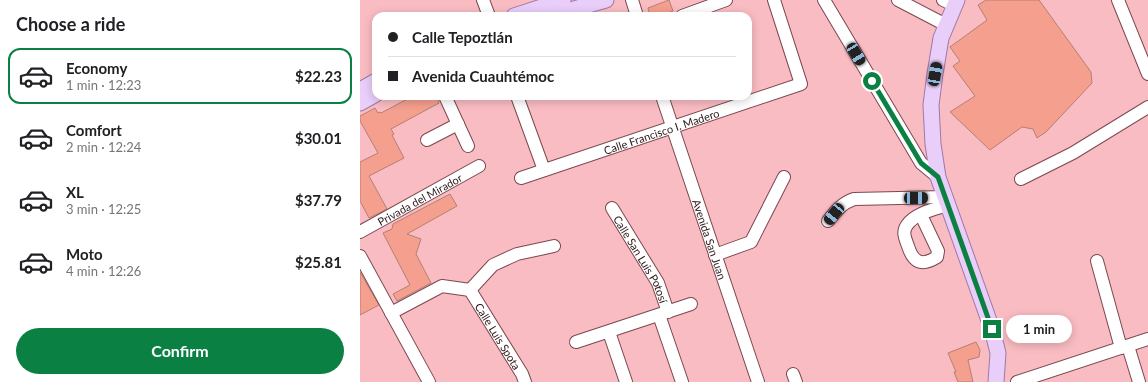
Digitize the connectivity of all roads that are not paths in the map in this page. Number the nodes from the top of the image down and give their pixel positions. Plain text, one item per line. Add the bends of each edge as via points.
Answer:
1 (483, 0) edge
2 (563, 0) edge
3 (606, 0) edge
4 (632, 0) edge
5 (726, 0) edge
6 (774, 0) edge
7 (824, 0) edge
8 (898, 0) edge
9 (1119, 0) edge
10 (948, 1) edge
11 (488, 12) edge
12 (526, 12) edge
13 (581, 12) edge
14 (636, 12) edge
15 (693, 12) edge
16 (946, 25) junction
17 (1148, 74) edge
18 (372, 83) edge
19 (360, 90) edge
20 (372, 96) edge
21 (447, 100) edge
22 (518, 100) edge
23 (663, 100) edge
24 (360, 103) edge
25 (1148, 107) edge
26 (458, 124) junction
27 (671, 127) junction
28 (427, 140) dead end
29 (468, 146) dead end
30 (479, 166) dead end
31 (544, 170) junction
32 (784, 177) dead end
33 (938, 177) junction
34 (521, 178) dead end
35 (1021, 179) dead end
36 (947, 201) junction
37 (612, 208) dead end
38 (921, 215) dead end
39 (828, 221) dead end
40 (360, 232) edge
41 (554, 246) dead end
42 (715, 255) junction
43 (360, 256) edge
44 (1097, 260) dead end
45 (470, 290) junction
46 (691, 304) dead end
47 (391, 313) junction
48 (663, 313) junction
49 (609, 332) junction
50 (1148, 339) edge
51 (576, 342) dead end
52 (1125, 347) junction
53 (429, 382) edge
54 (525, 382) edge
55 (626, 382) edge
56 (682, 382) edge
57 (758, 382) edge
58 (996, 382) edge
59 (1017, 382) edge
60 (1139, 382) edge

1 - 11 street
2 - 12 main road
3 - 13 main road
4 - 14 street
5 - 15 street
6 - 27 street, Calle Francisco I. Madero via 801,84
7 - 33 street via 921,163
8 - 16 street
9 - 17 street
10 - 16 main road
16 - 33 main road via 941,38 931,105
18 - 19 main road
20 - 24 main road
21 - 26 street
22 - 31 street
23 - 27 street, Avenida San Juan
25 - 35 street via 1073,153
26 - 28 street
26 - 29 street
27 - 31 street, Calle Francisco I. Madero
27 - 42 street, Avenida San Juan
30 - 40 street, Privada del Mirador
31 - 34 street, Calle Francisco I. Madero
32 - 42 street via 751,242
33 - 36 main road
36 - 38 street
36 - 39 street via 854,199 839,207
36 - 58 main road via 992,329 998,353
37 - 48 street, Calle San Luis Potosí via 658,283
41 - 45 street via 517,254 493,265
42 - 57 street, Avenida San Juan
43 - 47 street
44 - 52 street
45 - 47 street via 442,286
45 - 54 street, Calle Luis Spota
46 - 48 street
47 - 53 street
48 - 49 street
48 - 56 street, Calle San Luis Potosí
49 - 51 street
49 - 55 street
50 - 52 street
52 - 59 street
52 - 60 street

